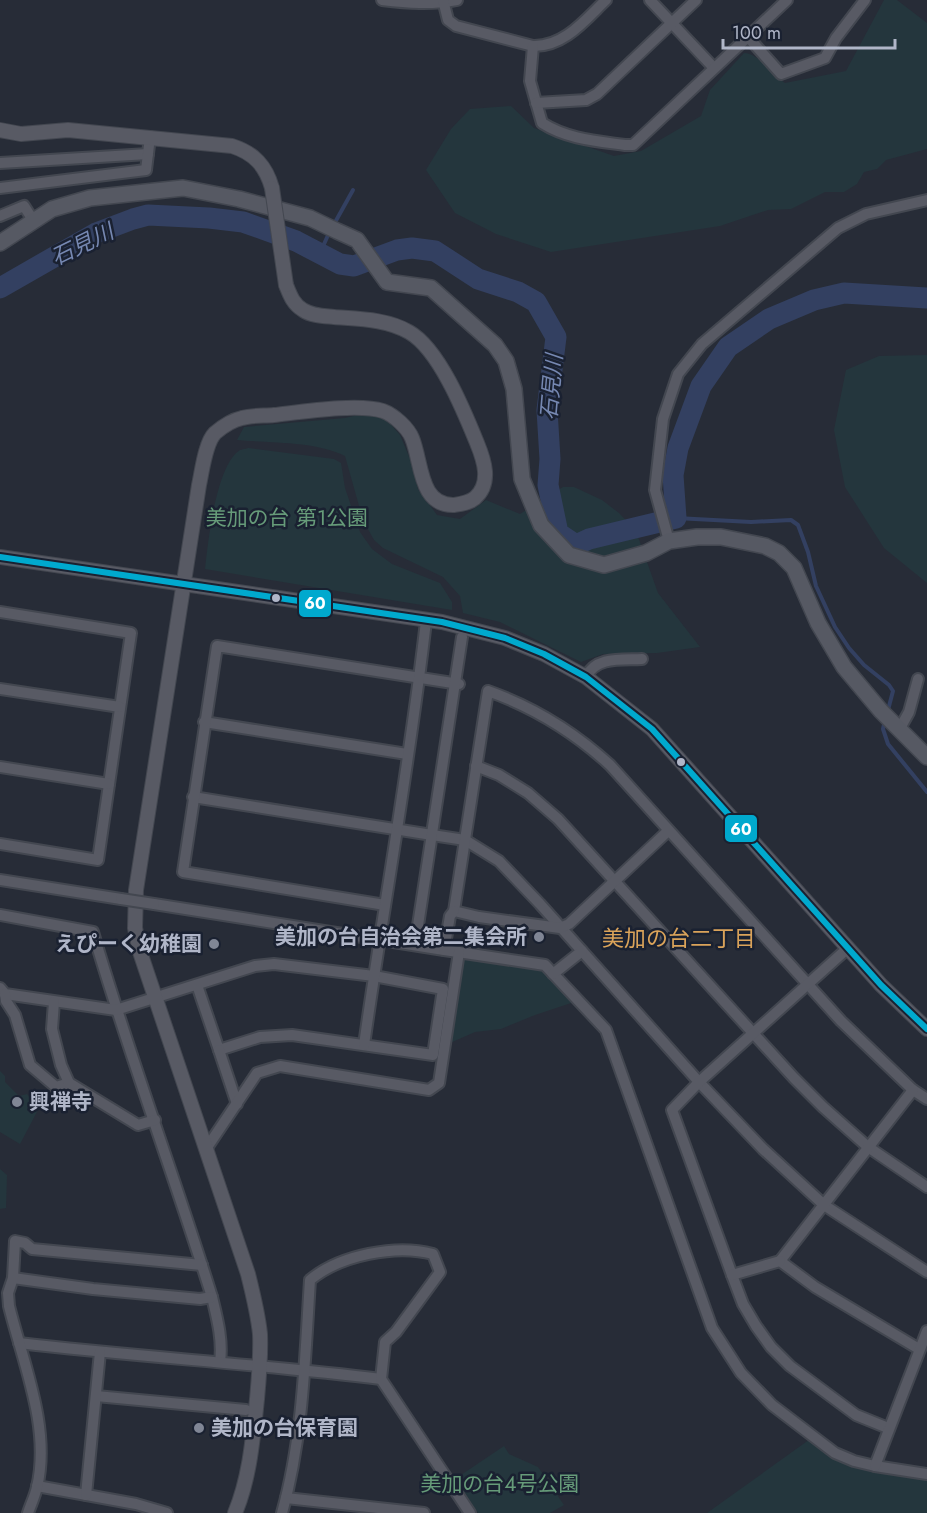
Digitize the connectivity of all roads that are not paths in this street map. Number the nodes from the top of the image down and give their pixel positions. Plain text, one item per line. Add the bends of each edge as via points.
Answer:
1 (382, 0) edge
2 (457, 0) edge
3 (606, 0) edge
4 (650, 0) edge
5 (696, 0) edge
6 (787, 0) edge
7 (865, 0) edge
8 (444, 1) edge
9 (672, 23) junction
10 (748, 36) junction
11 (533, 46) junction
12 (714, 69) junction
13 (536, 103) junction
14 (0, 130) edge
15 (150, 137) junction
16 (148, 154) junction
17 (0, 163) edge
18 (0, 188) edge
19 (927, 200) edge
20 (0, 216) edge
21 (33, 220) junction
22 (0, 243) edge
23 (669, 541) junction
24 (0, 557) edge
25 (183, 584) junction
26 (0, 612) edge
27 (426, 621) junction
28 (462, 637) dead end
29 (642, 659) dead end
30 (586, 677) junction
31 (419, 678) junction
32 (918, 680) dead end
33 (457, 684) junction
34 (0, 689) edge
35 (120, 707) junction
36 (890, 721) junction
37 (204, 722) junction
38 (407, 754) junction
39 (927, 757) edge
40 (476, 766) junction
41 (0, 767) edge
42 (109, 784) junction
43 (193, 797) junction
44 (398, 829) junction
45 (668, 831) junction
46 (432, 835) junction
47 (465, 840) junction
48 (0, 844) edge
49 (0, 880) edge
50 (616, 880) junction
51 (385, 905) junction
52 (454, 911) junction
53 (0, 915) edge
54 (560, 928) junction
55 (380, 939) junction
56 (415, 945) junction
57 (848, 948) junction
58 (444, 950) junction
59 (582, 951) junction
60 (459, 952) junction
61 (553, 974) junction
62 (374, 976) junction
63 (197, 985) junction
64 (808, 985) junction
65 (2, 991) edge
66 (156, 996) junction
67 (54, 1002) junction
68 (116, 1010) junction
69 (927, 1029) edge
70 (753, 1034) junction
71 (364, 1045) junction
72 (219, 1050) junction
73 (699, 1082) junction
74 (69, 1083) junction
75 (913, 1090) junction
76 (927, 1100) edge
77 (237, 1104) junction
78 (155, 1120) junction
79 (868, 1146) junction
80 (206, 1149) junction
81 (927, 1187) edge
82 (824, 1205) junction
83 (780, 1261) junction
84 (202, 1265) junction
85 (927, 1272) edge
86 (732, 1275) junction
87 (13, 1278) junction
88 (212, 1297) junction
89 (927, 1331) edge
90 (19, 1343) junction
91 (919, 1349) junction
92 (100, 1352) junction
93 (220, 1362) junction
94 (260, 1365) junction
95 (305, 1370) junction
96 (381, 1378) junction
97 (96, 1396) junction
98 (246, 1410) dead end
99 (888, 1428) junction
100 (875, 1466) junction
101 (927, 1474) edge
102 (37, 1486) junction
103 (86, 1495) junction
104 (286, 1498) junction
105 (357, 1510) edge
106 (28, 1513) edge
107 (167, 1513) edge
108 (235, 1513) edge
109 (282, 1513) edge
110 (424, 1513) edge
111 (470, 1513) edge

1 - 8 street
2 - 8 street
3 - 11 street via 558,42
4 - 9 street
5 - 9 street
6 - 10 street
7 - 10 street via 825,58 781,74
8 - 11 street via 448,20 456,26
9 - 12 street
9 - 13 street via 597,94 586,100
10 - 12 street
11 - 13 street via 530,81
12 - 13 street via 633,145 557,132 542,123
14 - 15 street via 21,134 68,130
15 - 16 street
15 - 25 street, bridge via 220,144 244,150 262,165 272,188 291,299 317,315 389,324 410,332 433,354 470,426 486,474 475,498 463,504 438,503 426,488 412,437 399,421 383,411 359,408 242,418 213,435 208,447
16 - 17 street
16 - 18 street via 146,170
19 - 23 street via 866,214 838,228 702,344 678,374 663,419 655,490
20 - 21 street via 24,206
21 - 22 main road
21 - 23 main road via 52,209 90,198 183,188 310,218 357,240 387,282 431,288 501,352 514,389 522,479 541,525 569,555 604,565 646,554
23 - 36 main road via 721,537 765,546 779,553 794,568 818,624 844,667
24 - 25 street
25 - 27 street
25 - 66 street via 135,910 140,952
26 - 35 street via 130,633
27 - 30 street via 506,638
27 - 31 street
28 - 33 street
29 - 30 street via 604,662 595,665
30 - 57 street via 652,729
31 - 33 street
31 - 37 street via 217,646
31 - 38 street
32 - 36 street via 909,712
33 - 46 street
34 - 35 street
35 - 42 street
36 - 39 main road
37 - 38 street
37 - 43 street
38 - 44 street
40 - 45 street via 485,690 550,719 594,750
40 - 47 street
40 - 50 street via 499,775 543,804
41 - 42 street
42 - 48 street via 98,860
43 - 44 street
43 - 51 street via 183,872
44 - 46 street
44 - 51 street
45 - 50 street
45 - 64 street
46 - 47 street
46 - 56 street
47 - 52 street
47 - 54 street via 499,861
49 - 55 street, bridge
50 - 54 street
50 - 70 street
51 - 55 street
52 - 54 street
52 - 58 street
53 - 68 street via 93,932
54 - 59 street
55 - 56 street
55 - 62 street
56 - 58 street
57 - 64 street
57 - 69 street
58 - 60 street
59 - 61 street
59 - 73 street
60 - 61 street via 545,965
60 - 77 street via 439,1083 429,1090 280,1066 257,1073
61 - 100 street via 606,1030 712,1328 724,1348 772,1406 835,1453
62 - 63 street via 274,964 255,966
62 - 71 street
62 - 71 street via 443,989 433,1055
63 - 66 street
63 - 72 street
64 - 70 street
64 - 75 street
65 - 67 street
65 - 74 street via 15,1015 30,1065 56,1087
66 - 68 street
66 - 80 street
67 - 68 street
67 - 74 street via 52,1029
68 - 78 street
70 - 73 street
70 - 79 street via 823,1107
71 - 72 street via 276,1034
72 - 77 street
73 - 82 street
73 - 86 street via 672,1110
74 - 78 street via 138,1125
75 - 76 street
75 - 79 street
77 - 80 street
78 - 84 street
79 - 81 street
79 - 82 street
80 - 94 street via 248,1274 260,1333
82 - 83 street
82 - 85 street
83 - 86 street
83 - 91 street via 815,1287
84 - 87 street via 32,1249 15,1241
84 - 88 street
86 - 99 street via 756,1326 790,1366 856,1415
87 - 88 street via 200,1299
87 - 90 street via 9,1306
88 - 93 street
89 - 91 street
90 - 92 street
90 - 102 street via 40,1444
91 - 99 street
92 - 93 street
92 - 97 street
93 - 94 street
94 - 95 street
94 - 108 street via 247,1479
95 - 96 street
95 - 96 street via 310,1280 322,1270 355,1257 416,1250 433,1254 440,1272 385,1342
95 - 104 street
96 - 111 street
97 - 98 street
97 - 103 street
99 - 100 street
100 - 101 street
102 - 103 street
102 - 106 street
103 - 107 street
104 - 105 street
104 - 109 street
105 - 110 street

